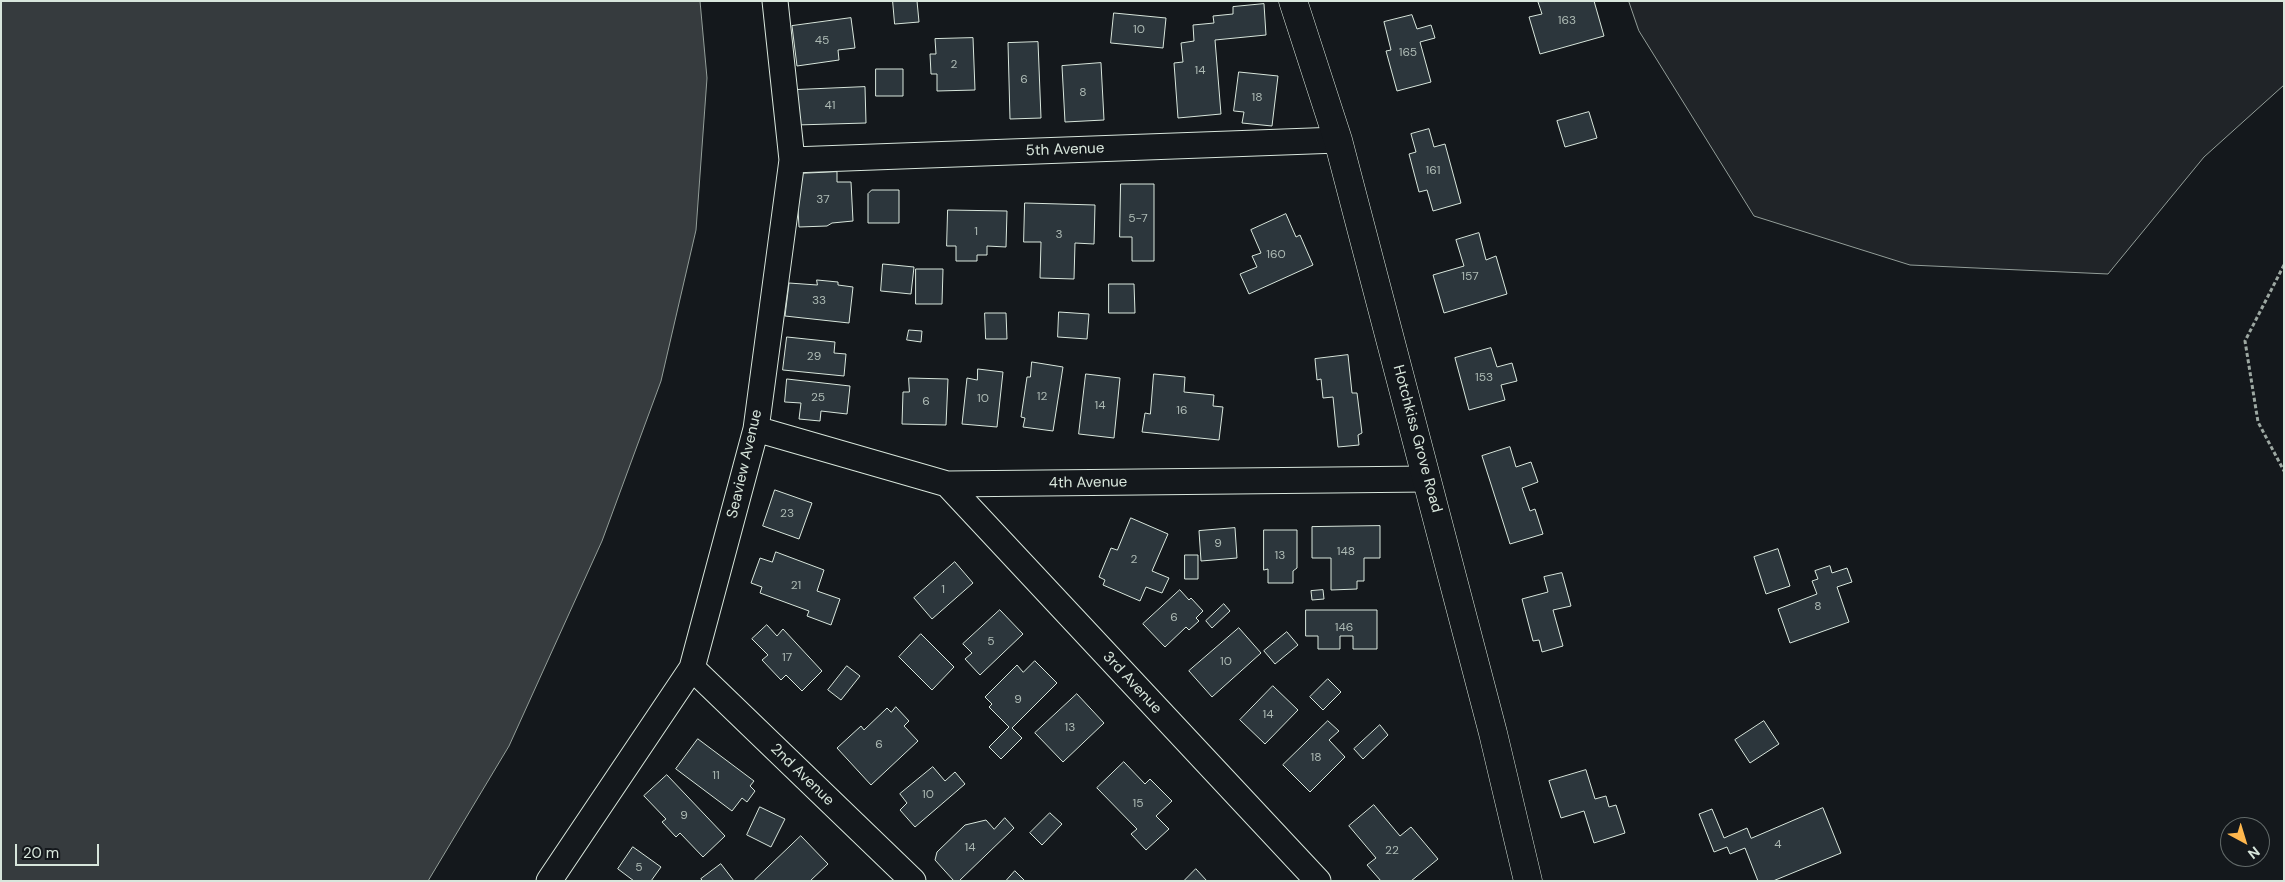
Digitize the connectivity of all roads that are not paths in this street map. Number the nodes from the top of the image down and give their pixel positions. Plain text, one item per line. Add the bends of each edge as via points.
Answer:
1 (775, 1) edge
2 (1293, 1) edge
3 (1338, 140) junction
4 (792, 160) junction
5 (756, 430) junction
6 (1427, 478) junction
7 (946, 484) junction
8 (692, 668) junction
9 (549, 881) edge
10 (913, 881) edge
11 (1318, 881) edge
12 (1528, 881) edge

1 - 4 street, Seaview Avenue
2 - 3 main road, Hotchkiss Grove Road
3 - 4 street, 5th Avenue
3 - 6 main road, Hotchkiss Grove Road
4 - 5 street, Seaview Avenue
5 - 7 street, 4th Avenue
5 - 8 street, Seaview Avenue
6 - 7 street, 4th Avenue
6 - 12 main road, Hotchkiss Grove Road
7 - 11 street, 3rd Avenue
8 - 9 street, Seaview Avenue
8 - 10 street, 2nd Avenue

